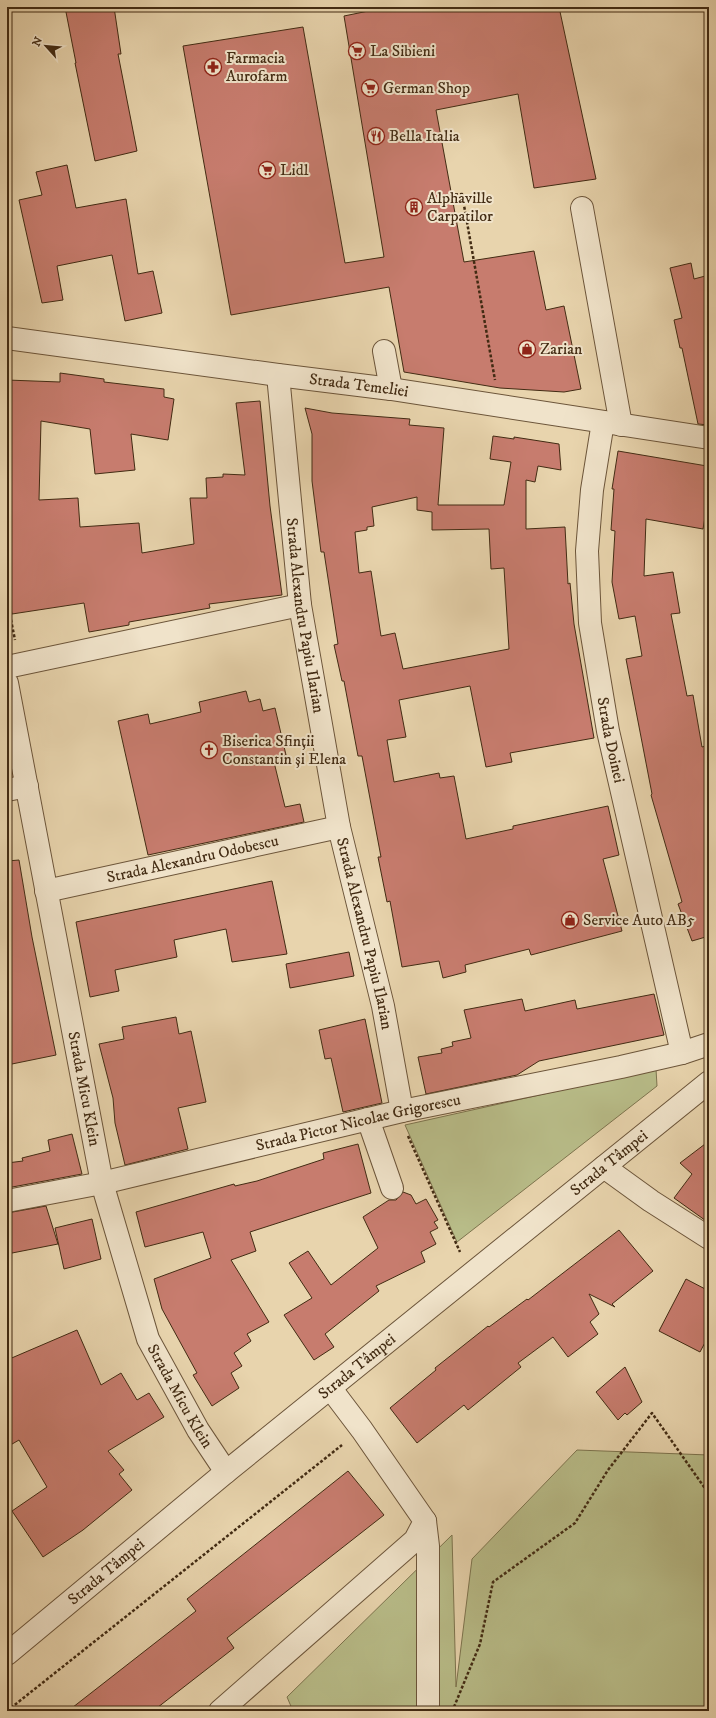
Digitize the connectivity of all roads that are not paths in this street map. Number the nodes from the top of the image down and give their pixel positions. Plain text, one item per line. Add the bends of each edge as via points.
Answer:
1 (582, 208) dead end
2 (7, 338) edge
3 (384, 351) dead end
4 (278, 376) junction
5 (391, 389) junction
6 (612, 423) junction
7 (709, 438) edge
8 (300, 605) junction
9 (7, 667) edge
10 (7, 683) edge
11 (17, 788) edge
12 (339, 827) junction
13 (46, 891) junction
14 (709, 1044) edge
15 (682, 1053) junction
16 (709, 1082) edge
17 (402, 1111) junction
18 (368, 1119) junction
19 (604, 1167) junction
20 (102, 1183) junction
21 (392, 1188) dead end
22 (7, 1201) edge
23 (709, 1238) edge
24 (331, 1389) junction
25 (226, 1472) junction
26 (425, 1521) junction
27 (7, 1654) edge
28 (220, 1711) edge
29 (428, 1711) edge

1 - 6 street, Strada Doinei
2 - 4 street, Strada Temeliei
3 - 5 street
4 - 5 street, Strada Temeliei
4 - 8 street, Strada Alexandru Papiu Ilarian
5 - 6 street, Strada Temeliei
6 - 7 street, Strada Temeliei
6 - 15 street, Strada Doinei via 592,490 587,551 590,623 608,731
8 - 9 street
8 - 12 street, Strada Alexandru Papiu Ilarian
10 - 11 street, Strada Micu Klein
11 - 13 street, Strada Micu Klein
12 - 13 street, Strada Alexandru Odobescu
12 - 17 street, Strada Alexandru Papiu Ilarian via 383,1006
13 - 20 street, Strada Micu Klein
14 - 15 street, Strada Pictor Nicolae Grigorescu
15 - 17 street, Strada Pictor Nicolae Grigorescu
16 - 19 street, Strada Tâmpei
17 - 18 street, Strada Pictor Nicolae Grigorescu
18 - 20 street, Strada Pictor Nicolae Grigorescu
18 - 21 street
19 - 23 street
19 - 24 street, Strada Tâmpei
20 - 22 street, Strada Pictor Nicolae Grigorescu
20 - 25 street, Strada Micu Klein via 148,1339 198,1430
24 - 25 street, Strada Tâmpei
24 - 26 street
25 - 27 street, Strada Tâmpei
26 - 28 street via 415,1540
26 - 29 street via 428,1546

